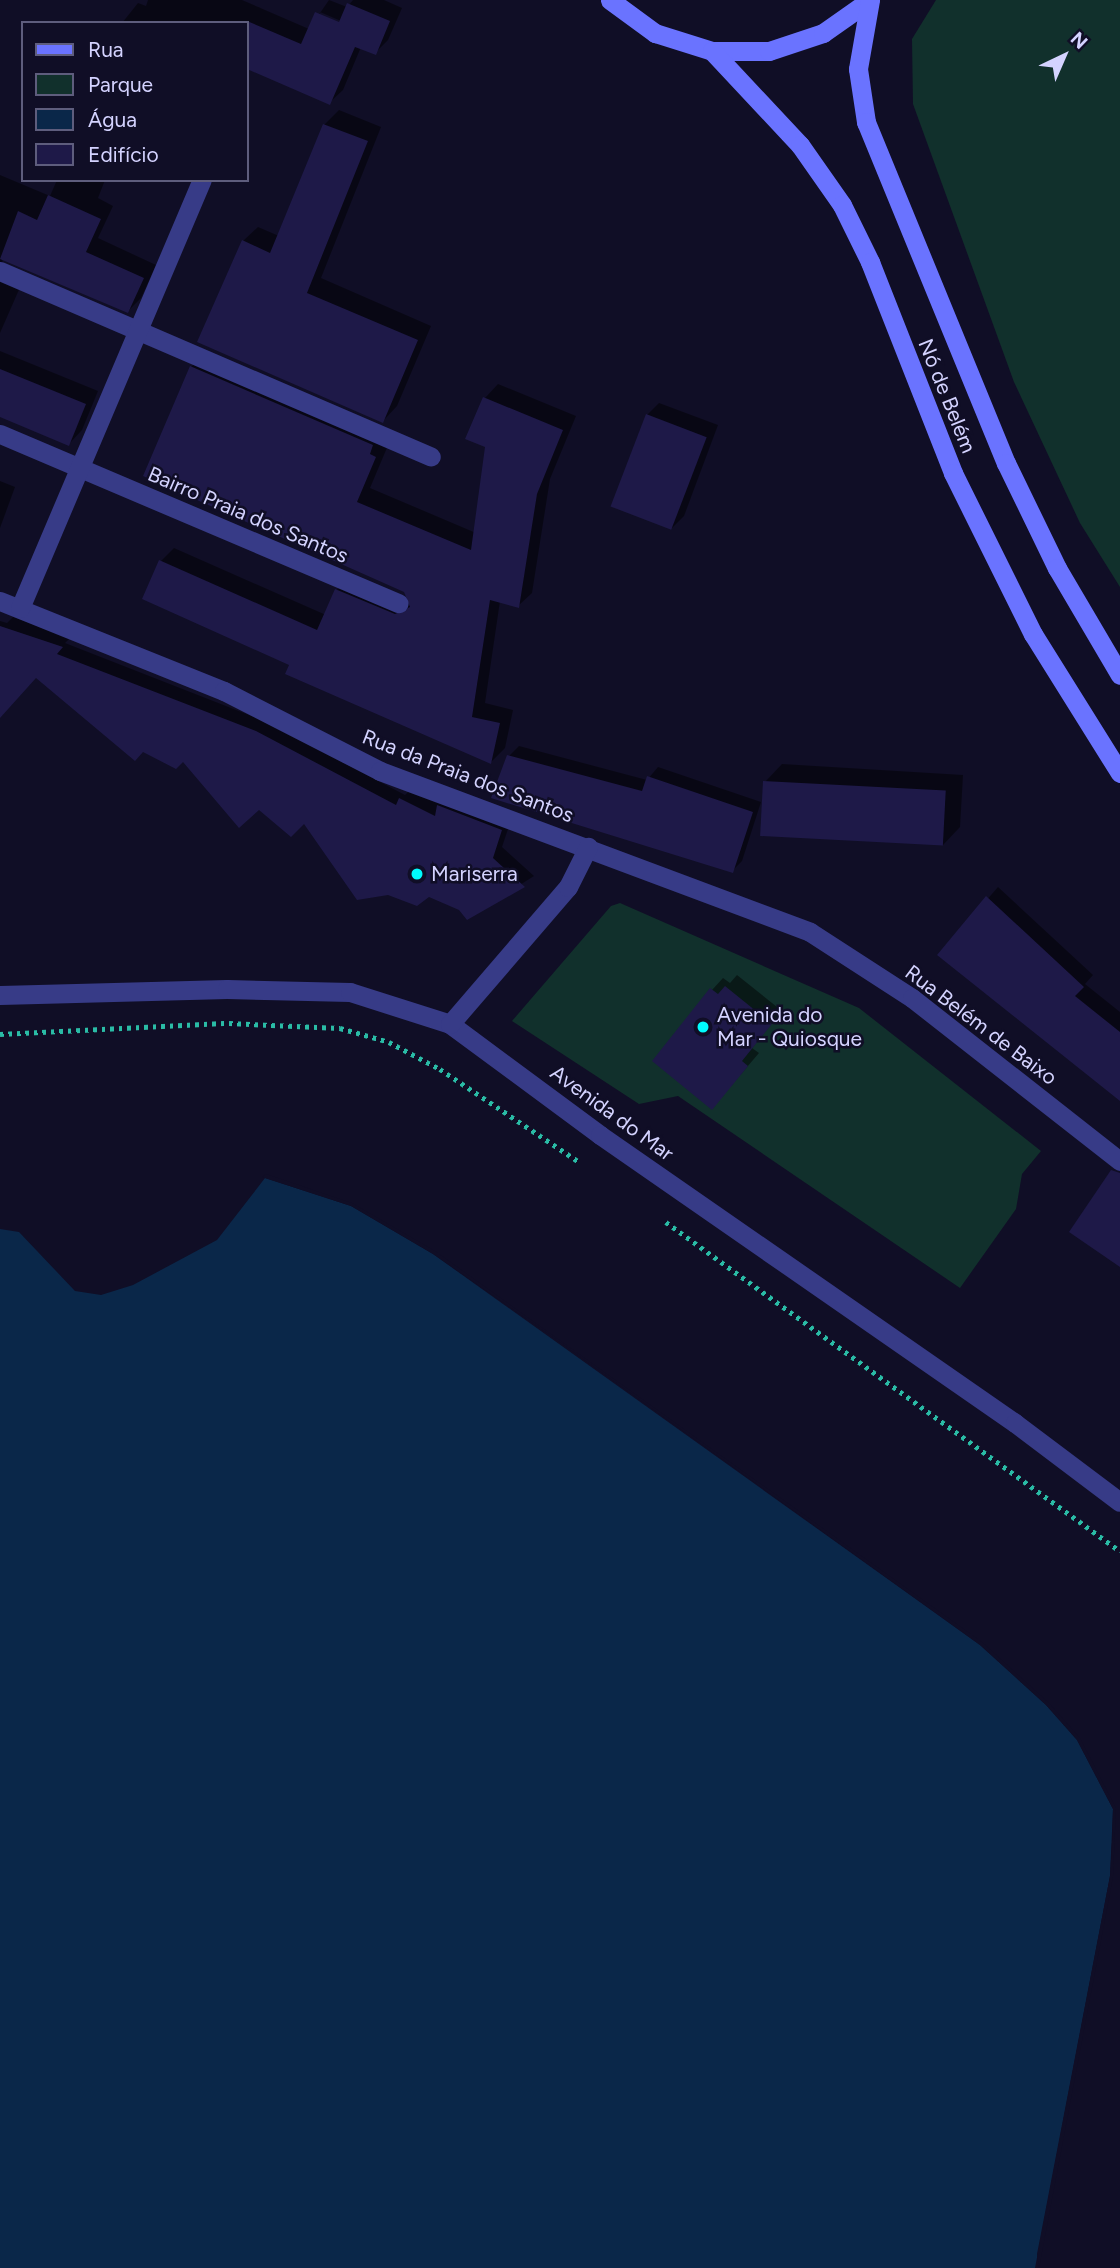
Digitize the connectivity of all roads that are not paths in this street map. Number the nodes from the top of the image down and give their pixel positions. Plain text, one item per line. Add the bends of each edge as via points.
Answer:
1 (610, 0) edge
2 (870, 0) edge
3 (712, 51) junction
4 (201, 182) edge
5 (0, 271) edge
6 (138, 332) junction
7 (0, 434) edge
8 (431, 457) dead end
9 (79, 468) junction
10 (0, 601) edge
11 (399, 603) dead end
12 (20, 608) junction
13 (1120, 676) edge
14 (1120, 773) edge
15 (588, 846) junction
16 (810, 932) joint
17 (0, 995) edge
18 (450, 1024) junction
19 (1120, 1161) edge
20 (1120, 1502) edge

1 - 3 main road via 655,33
2 - 3 main road via 824,33 769,51
2 - 13 main road, Nó de Belém via 858,69 866,122 1006,463 1057,568
3 - 14 main road, Nó de Belém via 800,145 842,205 870,262 953,473 1033,634
4 - 6 street
5 - 6 street
6 - 8 street
6 - 9 street
7 - 9 street, Bairro Praia dos Santos
9 - 11 street, Bairro Praia dos Santos
9 - 12 street
10 - 12 street, Rua da Praia dos Santos
12 - 15 street, Rua da Praia dos Santos via 223,691 380,771
15 - 16 street, Rua da Praia dos Santos
15 - 18 street via 568,887
16 - 19 street, Rua Belém de Baixo via 912,998
17 - 18 street, Avenida do Mar via 227,989 350,992
18 - 20 street, Avenida do Mar via 600,1135 1016,1423

